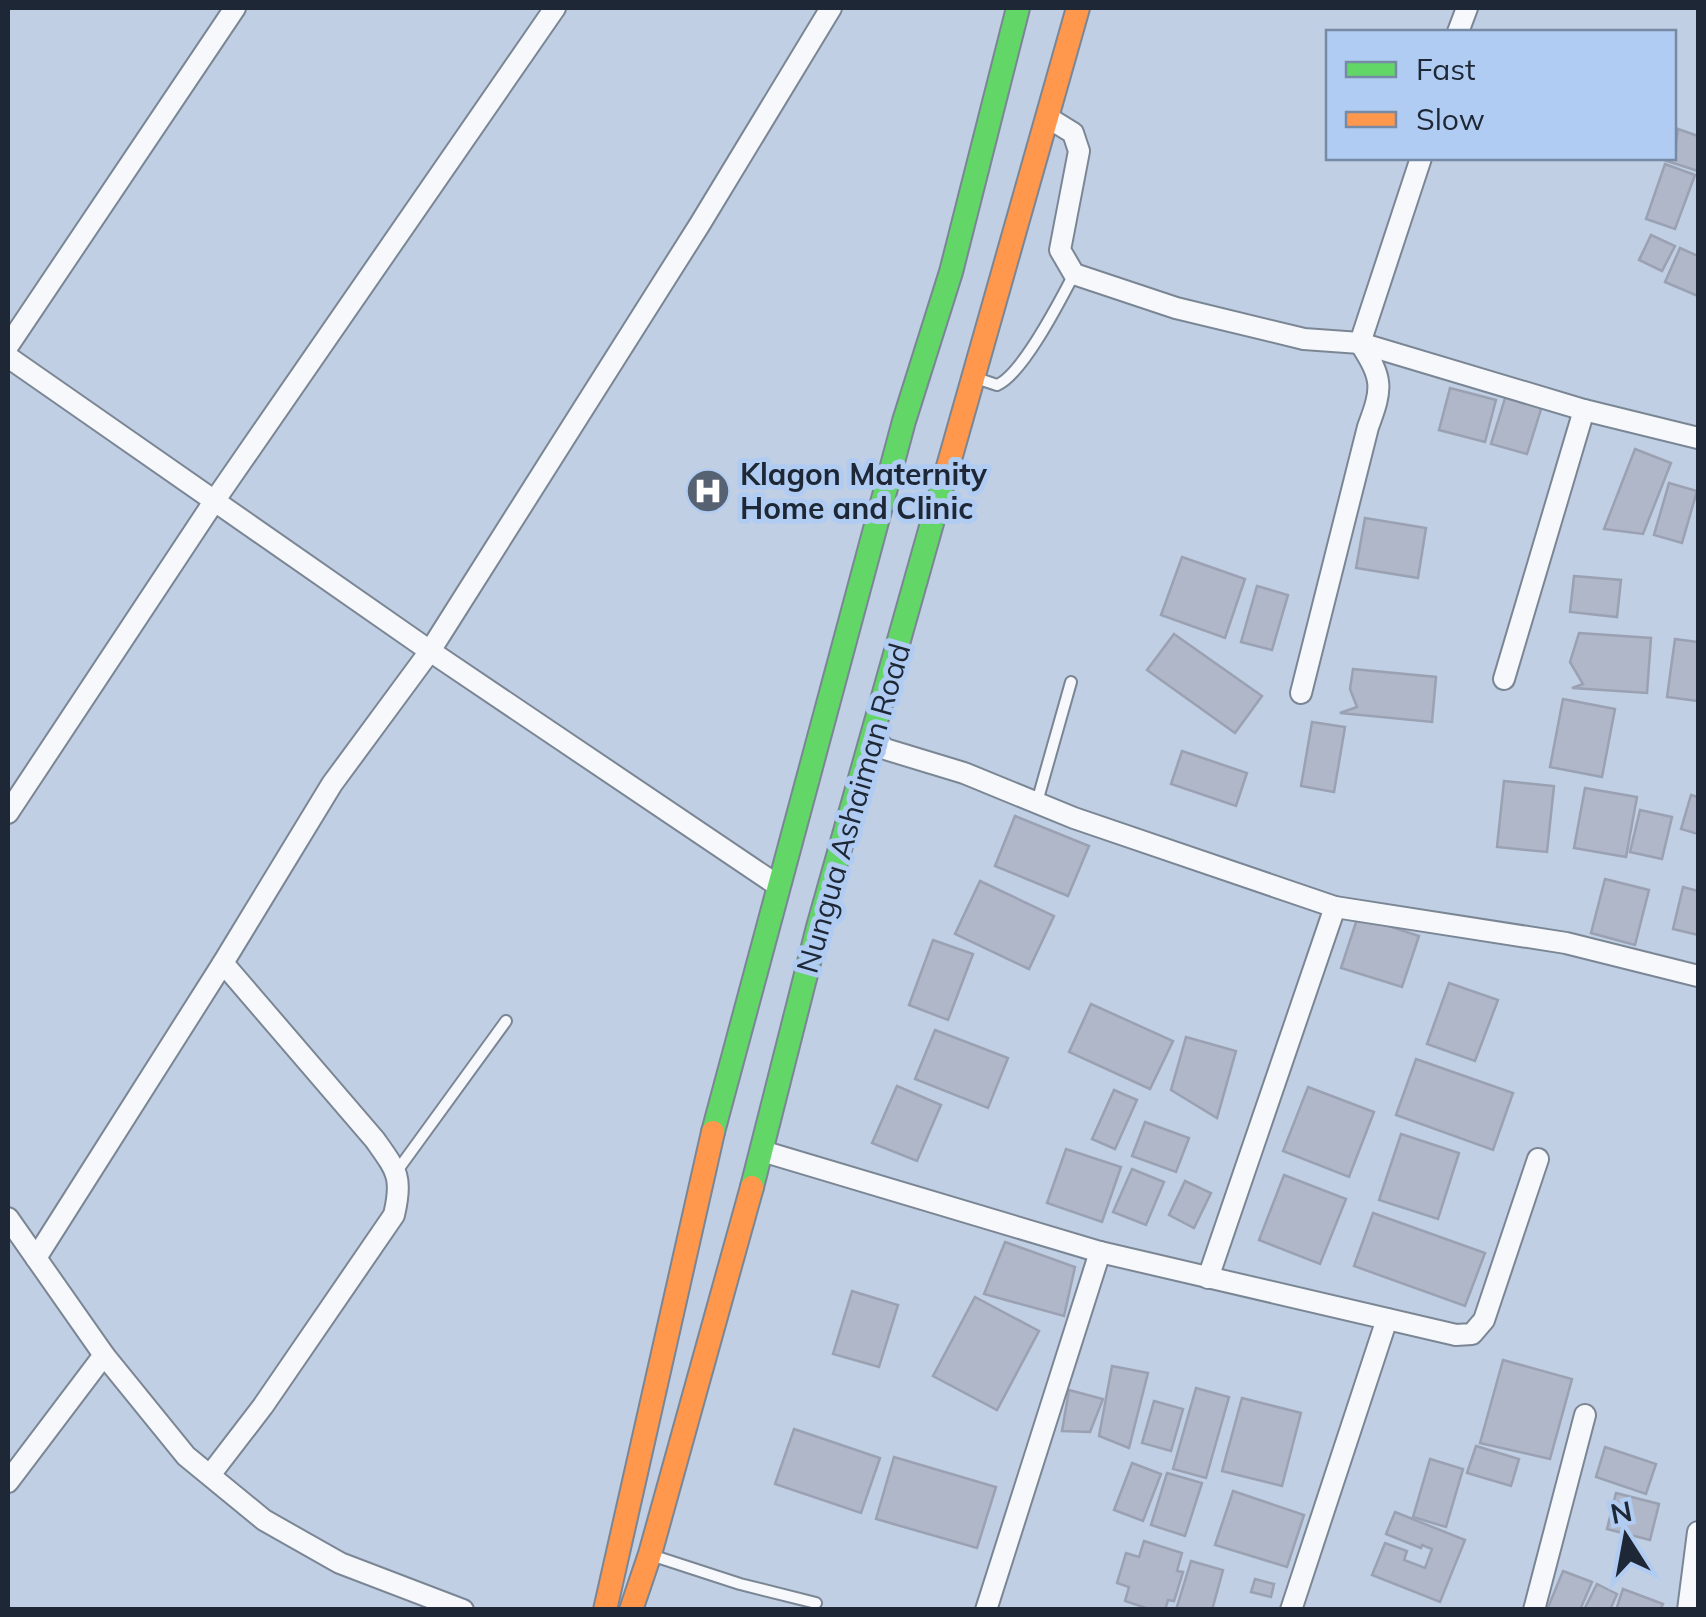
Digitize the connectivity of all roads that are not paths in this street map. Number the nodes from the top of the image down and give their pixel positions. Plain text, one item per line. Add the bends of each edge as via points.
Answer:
1 (235, 8) edge
2 (554, 8) edge
3 (831, 8) edge
4 (1018, 8) edge
5 (1078, 8) edge
6 (1047, 118) junction
7 (1419, 160) edge
8 (1074, 274) junction
9 (1360, 343) junction
10 (8, 346) edge
11 (8, 357) edge
12 (973, 376) junction
13 (1584, 410) junction
14 (1698, 438) edge
15 (215, 500) junction
16 (430, 651) junction
17 (1504, 679) dead end
18 (1070, 682) dead end
19 (1300, 692) dead end
20 (874, 737) junction
21 (1037, 802) junction
22 (8, 812) edge
23 (778, 885) junction
24 (1335, 907) junction
25 (223, 964) junction
26 (1698, 976) edge
27 (506, 1021) dead end
28 (762, 1151) junction
29 (1538, 1159) dead end
30 (397, 1171) junction
31 (8, 1218) edge
32 (1100, 1252) junction
33 (36, 1258) junction
34 (1208, 1278) junction
35 (1387, 1319) junction
36 (104, 1355) junction
37 (1585, 1416) dead end
38 (210, 1475) junction
39 (8, 1482) edge
40 (1698, 1532) edge
41 (650, 1554) junction
42 (816, 1603) dead end
43 (463, 1610) edge
44 (605, 1610) edge
45 (631, 1610) edge
46 (986, 1610) edge
47 (1291, 1610) edge
48 (1534, 1610) edge
49 (1688, 1610) edge

1 - 10 street
2 - 15 street
3 - 16 street
4 - 23 main road, Nungua Ashaiman Road via 951,272 904,420
5 - 6 main road, Nungua Ashaiman Road
6 - 8 street via 1074,133 1079,151 1060,250
6 - 12 main road, Nungua Ashaiman Road
7 - 9 street
8 - 9 street via 1304,339
8 - 12 lane via 1010,379 997,385
9 - 13 street
9 - 19 street via 1377,369 1381,392
11 - 15 street
12 - 20 main road, Nungua Ashaiman Road
13 - 14 street
13 - 17 street
15 - 16 street
15 - 22 street
16 - 23 street
16 - 25 street via 332,784
18 - 21 lane
20 - 21 street via 886,749
20 - 28 main road, Nungua Ashaiman Road
21 - 24 street
23 - 44 main road, Nungua Ashaiman Road via 697,1193
24 - 26 street via 1566,943
24 - 34 street
25 - 30 street
25 - 33 street
27 - 30 lane
28 - 32 street
28 - 41 main road, Nungua Ashaiman Road
29 - 35 street via 1484,1320 1472,1334
30 - 38 street via 394,1215
31 - 33 street
32 - 34 street
32 - 46 street
33 - 36 street
34 - 35 street
35 - 47 street
36 - 38 street via 186,1456
36 - 39 street
37 - 48 street
38 - 43 street via 264,1520 340,1562
40 - 49 street
41 - 42 lane
41 - 45 main road, Nungua Ashaiman Road

